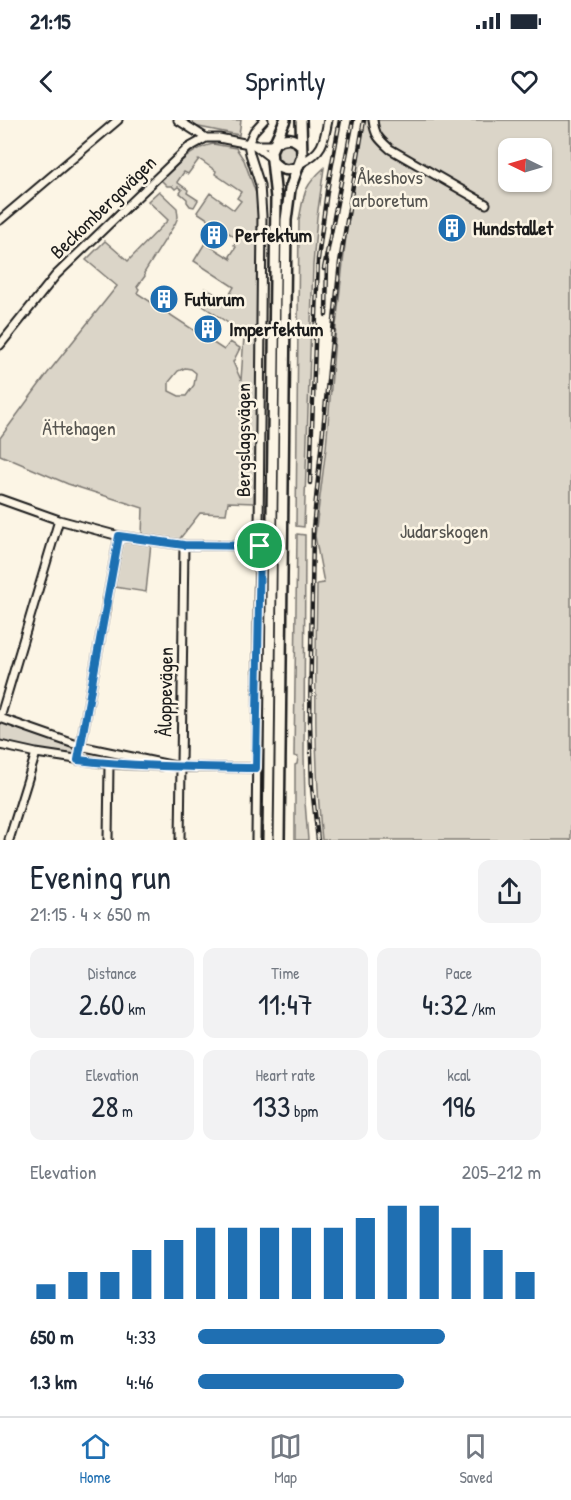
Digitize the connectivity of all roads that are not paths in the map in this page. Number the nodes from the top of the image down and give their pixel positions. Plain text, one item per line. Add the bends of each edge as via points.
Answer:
1 (118, 120) edge
2 (178, 120) edge
3 (264, 120) edge
4 (285, 120) edge
5 (301, 120) edge
6 (328, 120) edge
7 (373, 120) edge
8 (206, 138) junction
9 (275, 143) junction
10 (251, 145) junction
11 (302, 147) junction
12 (318, 151) junction
13 (272, 159) junction
14 (299, 165) junction
15 (486, 204) dead end
16 (0, 220) edge
17 (0, 345) edge
18 (0, 499) edge
19 (59, 520) junction
20 (119, 536) junction
21 (184, 545) junction
22 (260, 546) junction
23 (0, 718) edge
24 (0, 745) edge
25 (80, 746) junction
26 (36, 753) junction
27 (78, 760) junction
28 (109, 764) junction
29 (180, 767) junction
30 (256, 768) junction
31 (9, 840) edge
32 (108, 840) edge
33 (180, 840) edge
34 (256, 840) edge
35 (268, 840) edge
36 (279, 840) edge

1 - 16 street
2 - 8 street
3 - 10 street via 254,131
4 - 9 main road, Bergslagsvägen
5 - 11 main road, Bergslagsvägen
6 - 12 street
7 - 15 street via 378,138 390,149
8 - 10 street
8 - 17 street, Beckombergavägen via 188,148 56,275
9 - 10 street
9 - 11 main road via 290,138
9 - 13 main road, Bergslagsvägen
10 - 13 street
10 - 22 street, Bergslagsvägen via 249,154 260,185 262,216
11 - 12 street
11 - 14 main road, Bergslagsvägen
12 - 14 street
13 - 14 main road via 284,170
13 - 35 main road, Bergslagsvägen via 276,198
14 - 36 main road, Bergslagsvägen via 290,189 286,220
18 - 19 street
19 - 20 street
19 - 23 street
20 - 21 street
20 - 25 street
21 - 22 street
21 - 29 street, Åloppevägen
22 - 30 street, Bergslagsvägen
23 - 25 street
24 - 26 street
25 - 27 street
25 - 29 street
26 - 27 street
26 - 31 street
27 - 28 street
28 - 29 street
28 - 32 street
29 - 30 street
29 - 33 street, Åloppevägen
30 - 34 street, Bergslagsvägen

